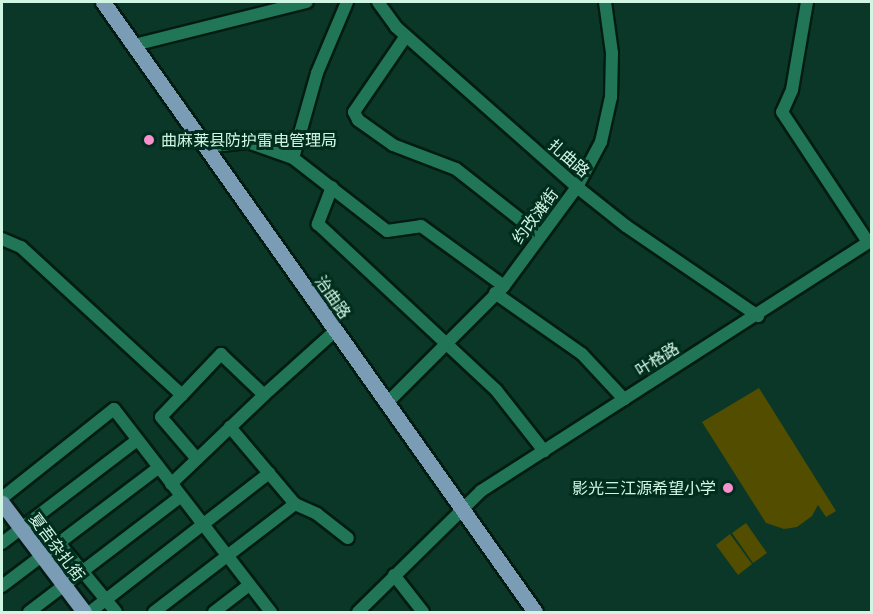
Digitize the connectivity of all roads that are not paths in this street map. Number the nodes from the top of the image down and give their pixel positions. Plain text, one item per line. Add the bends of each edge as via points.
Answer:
1 (103, 2) edge
2 (307, 2) edge
3 (347, 2) edge
4 (378, 2) edge
5 (605, 2) edge
6 (807, 2) edge
7 (406, 36) junction
8 (134, 45) junction
9 (205, 147) junction
10 (293, 158) junction
11 (332, 187) junction
12 (577, 187) junction
13 (540, 235) junction
14 (870, 241) edge
15 (3, 244) edge
16 (500, 289) junction
17 (758, 315) junction
18 (335, 331) junction
19 (447, 346) junction
20 (182, 395) junction
21 (264, 395) junction
22 (624, 399) junction
23 (386, 404) junction
24 (230, 427) junction
25 (137, 440) junction
26 (544, 451) junction
27 (197, 459) junction
28 (158, 468) junction
29 (269, 473) junction
30 (171, 484) junction
31 (181, 496) junction
32 (2, 501) edge
33 (295, 504) junction
34 (461, 508) junction
35 (203, 525) junction
36 (20, 528) junction
37 (348, 538) dead end
38 (2, 543) edge
39 (59, 543) junction
40 (228, 556) junction
41 (42, 557) junction
42 (82, 572) junction
43 (394, 575) junction
44 (249, 585) junction
45 (2, 586) edge
46 (64, 586) junction
47 (105, 599) junction
48 (29, 612) edge
49 (84, 612) edge
50 (90, 612) edge
51 (116, 612) edge
52 (154, 612) edge
53 (214, 612) edge
54 (271, 612) edge
55 (358, 612) edge
56 (423, 612) edge
57 (535, 612) edge

1 - 8 main road, 治曲路
2 - 8 street
3 - 10 street via 317,73
4 - 7 street, 扎曲路
5 - 12 street, 约改滩街 via 612,53 611,97 601,142
6 - 14 street via 792,90 782,112
7 - 12 street, 扎曲路
7 - 13 street via 354,112 358,120 393,146 456,170
8 - 9 main road, 治曲路
9 - 10 street via 248,141
9 - 18 main road, 治曲路
10 - 11 street
11 - 16 street via 387,231 421,226
11 - 19 street via 318,224
12 - 13 street, 约改滩街
12 - 17 street, 扎曲路 via 626,226
13 - 16 street, 约改滩街
14 - 17 street, 叶格路
15 - 20 street via 21,247
16 - 19 street, 约改滩街
16 - 22 street via 582,354
17 - 22 street, 叶格路
18 - 21 street
18 - 23 main road, 治曲路
19 - 23 street, 约改滩街
19 - 26 street via 496,390
20 - 21 street via 221,354
20 - 27 street via 161,417
21 - 24 street
22 - 26 street, 叶格路
23 - 34 main road, 治曲路
24 - 27 street
24 - 29 street
25 - 28 street
25 - 32 street via 114,409
25 - 36 street
26 - 34 street, 叶格路
27 - 30 street
28 - 30 street
28 - 39 street
29 - 33 street
29 - 35 street
30 - 31 street
31 - 35 street
31 - 42 street
32 - 36 main road, 夏吾杂扎街
33 - 37 street via 317,514
33 - 40 street
34 - 43 street, 叶格路
34 - 57 main road, 治曲路
35 - 40 street
35 - 47 street
36 - 38 street
36 - 41 main road, 夏吾杂扎街
39 - 41 street
39 - 42 street
40 - 44 street
40 - 52 street
41 - 45 street
41 - 46 main road, 夏吾杂扎街
42 - 46 street
42 - 47 street
43 - 55 street, 叶格路
43 - 56 street
44 - 53 street
44 - 54 street
46 - 48 street
46 - 49 main road, 夏吾杂扎街
47 - 50 street
47 - 51 street

